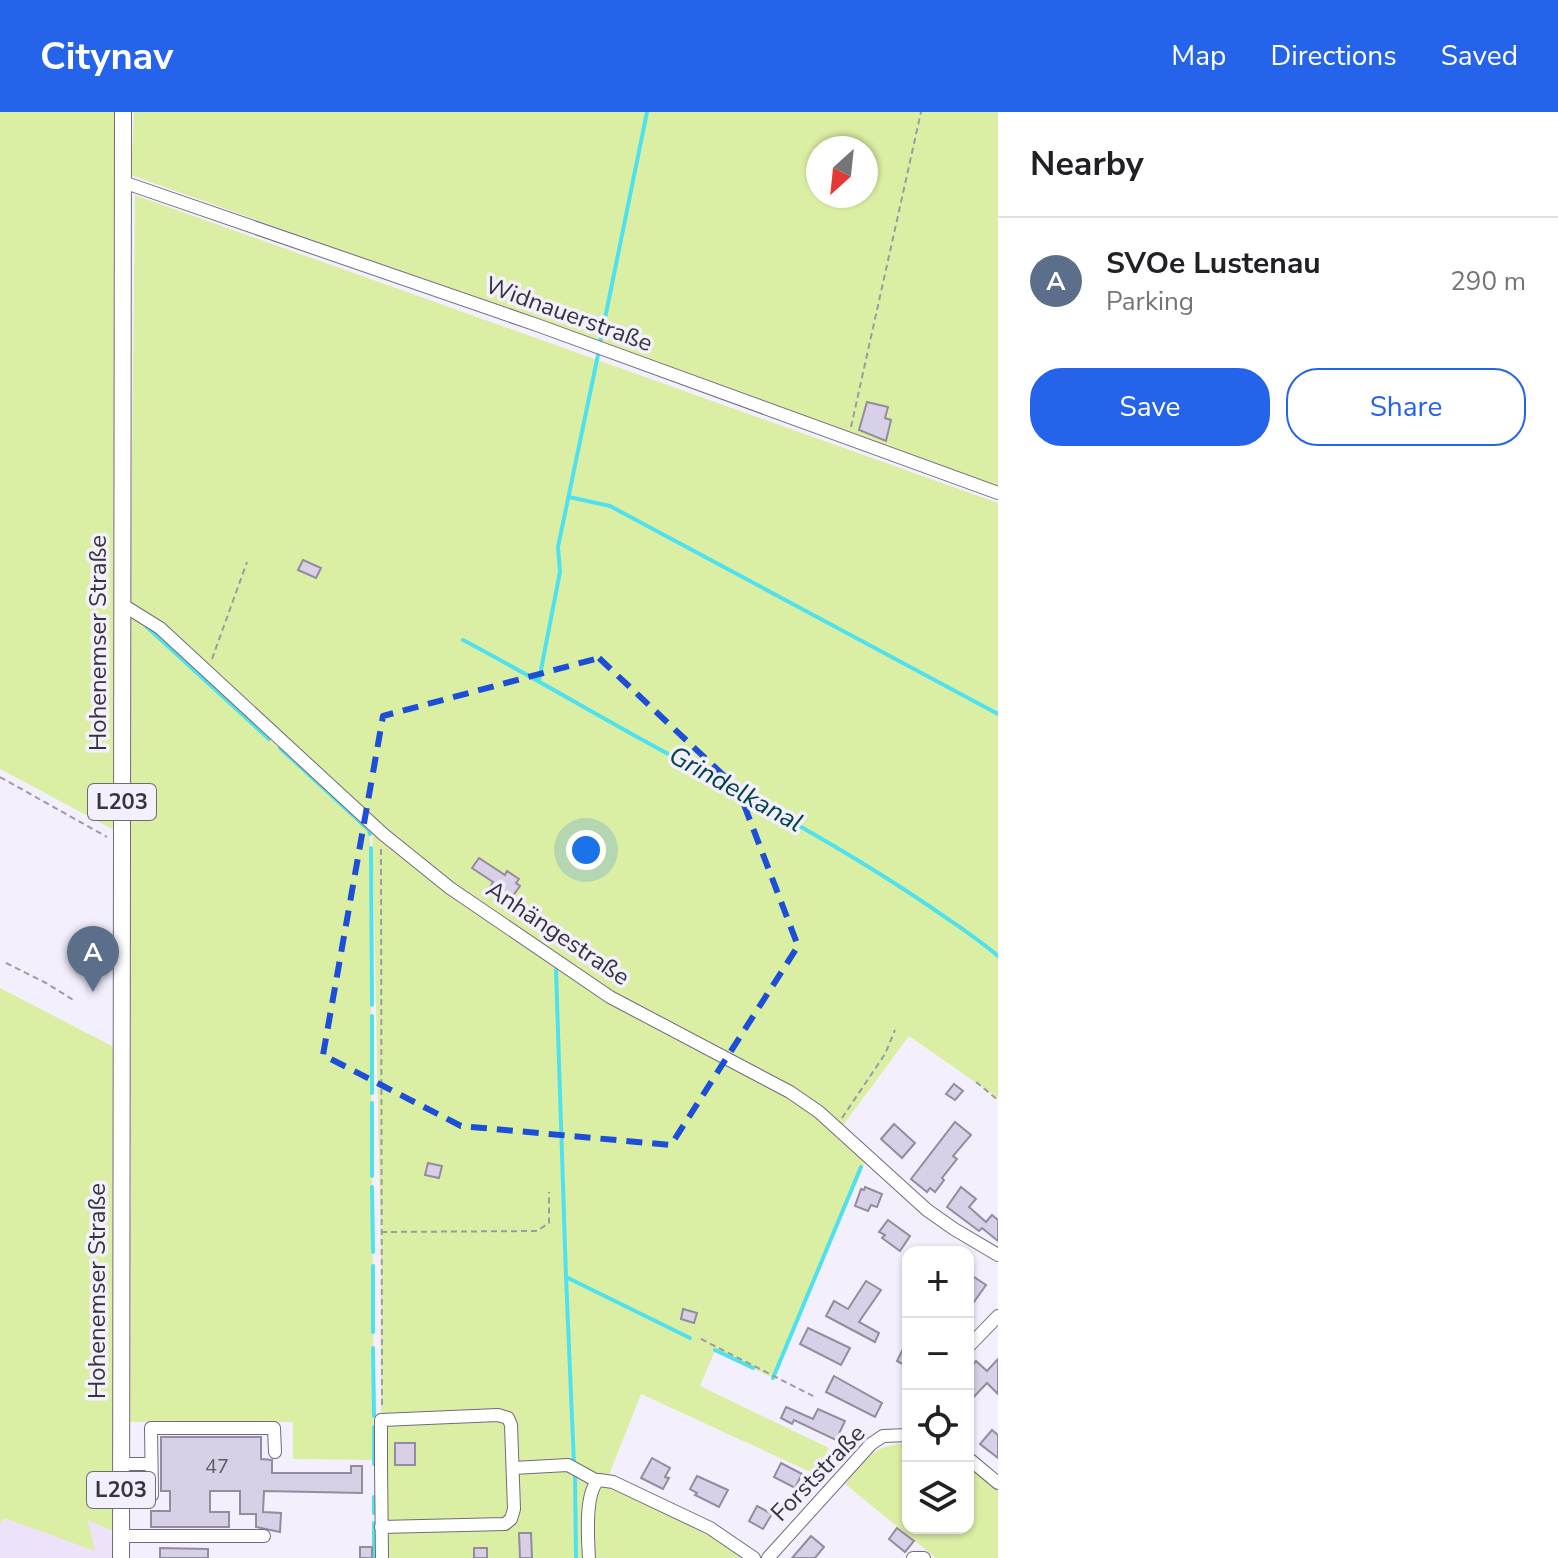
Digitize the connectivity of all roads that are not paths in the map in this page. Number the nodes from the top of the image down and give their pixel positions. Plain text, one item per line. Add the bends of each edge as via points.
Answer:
1 (123, 112) edge
2 (123, 182) junction
3 (998, 493) edge
4 (123, 605) junction
5 (998, 1255) edge
6 (998, 1316) edge
7 (974, 1341) edge
8 (902, 1435) edge
9 (275, 1452) dead end
10 (973, 1462) edge
11 (121, 1464) junction
12 (151, 1464) junction
13 (513, 1468) junction
14 (597, 1481) junction
15 (998, 1483) edge
16 (152, 1495) dead end
17 (381, 1527) junction
18 (121, 1536) junction
19 (264, 1536) dead end
20 (121, 1558) edge
21 (382, 1558) edge
22 (589, 1558) edge
23 (754, 1558) edge
24 (768, 1558) edge
25 (913, 1558) edge
26 (924, 1558) edge

1 - 2 main road, Hohenemser Straße / L203
2 - 3 street, Widnauerstraße
2 - 4 main road, Hohenemser Straße / L203
4 - 5 street, Anhängestraße via 160,628 383,834 450,888 610,997 790,1092 935,1216
4 - 11 main road, Hohenemser Straße / L203
6 - 7 street
8 - 24 street, Forststraße via 883,1436 871,1444
9 - 12 street via 274,1428 151,1428
10 - 15 street
11 - 12 street
11 - 18 main road, Hohenemser Straße / L203
12 - 16 street
13 - 14 street via 568,1465
13 - 17 street via 514,1509 505,1524
13 - 17 street via 508,1418 381,1420
14 - 22 street via 590,1494
14 - 23 street via 613,1482 710,1528
17 - 21 street
18 - 19 street
18 - 20 main road, Hohenemser Straße / L203
25 - 26 street

